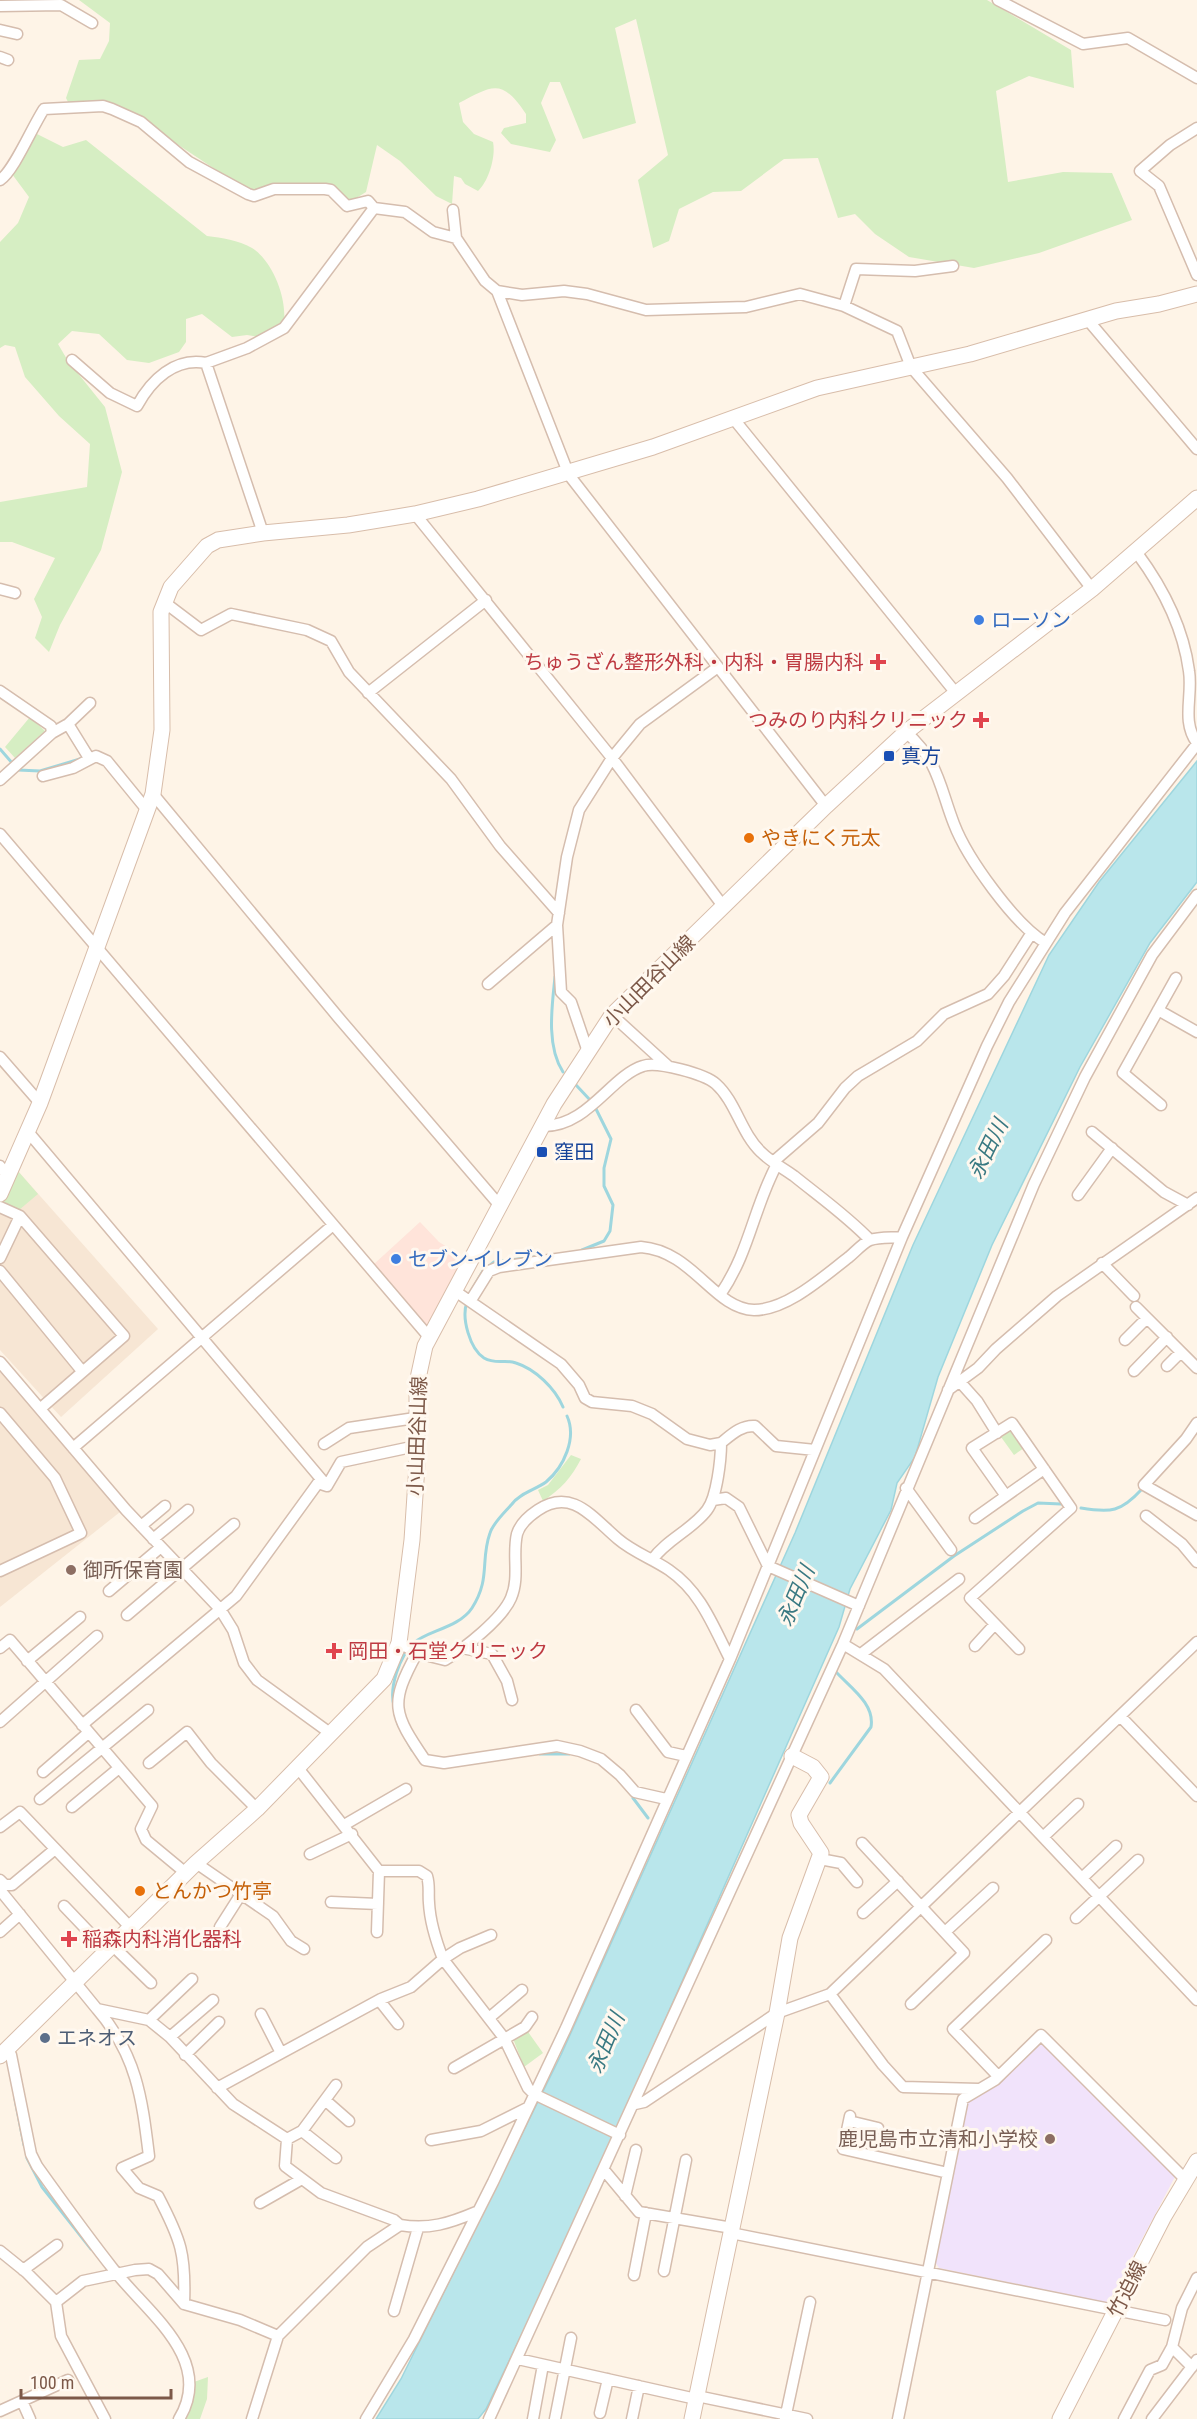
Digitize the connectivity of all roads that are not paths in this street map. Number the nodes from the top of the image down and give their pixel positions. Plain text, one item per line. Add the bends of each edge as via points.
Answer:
1 (998, 0) edge
2 (0, 6) edge
3 (92, 23) dead end
4 (0, 30) edge
5 (17, 34) dead end
6 (1197, 78) edge
7 (1196, 131) edge
8 (0, 180) edge
9 (374, 208) junction
10 (453, 210) dead end
11 (456, 238) junction
12 (953, 266) dead end
13 (1197, 275) edge
14 (497, 291) junction
15 (1197, 294) edge
16 (844, 306) junction
17 (1087, 319) junction
18 (72, 360) dead end
19 (206, 363) junction
20 (911, 367) junction
21 (733, 418) junction
22 (1197, 450) edge
23 (569, 475) junction
24 (1197, 498) edge
25 (415, 514) junction
26 (263, 533) junction
27 (1137, 553) junction
28 (0, 589) edge
29 (1092, 589) junction
30 (15, 593) dead end
31 (486, 600) junction
32 (164, 602) junction
33 (718, 667) junction
34 (0, 691) edge
35 (955, 692) junction
36 (368, 693) junction
37 (90, 703) dead end
38 (68, 724) junction
39 (906, 732) junction
40 (52, 733) junction
41 (1197, 744) edge
42 (89, 758) junction
43 (612, 758) junction
44 (43, 776) dead end
45 (0, 780) edge
46 (153, 794) junction
47 (826, 806) junction
48 (147, 810) junction
49 (0, 834) edge
50 (1197, 895) edge
51 (723, 906) junction
52 (559, 913) junction
53 (556, 925) junction
54 (1030, 934) junction
55 (1046, 943) junction
56 (96, 947) junction
57 (1176, 978) dead end
58 (488, 984) dead end
59 (1158, 1010) junction
60 (612, 1015) junction
61 (1197, 1032) edge
62 (587, 1049) junction
63 (0, 1057) edge
64 (668, 1066) junction
65 (40, 1103) junction
66 (1161, 1105) dead end
67 (544, 1126) junction
68 (1092, 1132) dead end
69 (29, 1133) junction
70 (1113, 1148) junction
71 (775, 1163) junction
72 (4, 1171) edge
73 (0, 1194) edge
74 (1078, 1195) dead end
75 (1192, 1202) edge
76 (0, 1207) edge
77 (501, 1207) junction
78 (20, 1216) junction
79 (333, 1225) junction
80 (902, 1238) junction
81 (870, 1240) junction
82 (0, 1258) edge
83 (1102, 1263) junction
84 (0, 1271) edge
85 (720, 1295) junction
86 (465, 1296) junction
87 (1147, 1318) junction
88 (429, 1337) junction
89 (1167, 1337) junction
90 (202, 1338) junction
91 (1125, 1340) dead end
92 (1181, 1352) junction
93 (0, 1362) edge
94 (1167, 1366) dead end
95 (1197, 1368) edge
96 (82, 1371) junction
97 (1134, 1371) dead end
98 (960, 1382) junction
99 (948, 1390) junction
100 (41, 1408) junction
101 (0, 1413) edge
102 (415, 1418) junction
103 (1197, 1423) edge
104 (997, 1433) junction
105 (721, 1443) junction
106 (324, 1444) dead end
107 (416, 1446) junction
108 (74, 1448) junction
109 (815, 1450) junction
110 (1044, 1469) junction
111 (327, 1486) junction
112 (906, 1488) junction
113 (1006, 1496) junction
114 (713, 1500) junction
115 (165, 1506) dead end
116 (188, 1510) dead end
117 (1197, 1515) edge
118 (1146, 1516) dead end
119 (975, 1518) dead end
120 (234, 1524) dead end
121 (141, 1526) junction
122 (157, 1544) junction
123 (951, 1550) dead end
124 (652, 1560) junction
125 (1197, 1562) edge
126 (768, 1566) junction
127 (181, 1570) junction
128 (0, 1571) edge
129 (958, 1579) dead end
130 (109, 1591) dead end
131 (859, 1605) junction
132 (220, 1609) junction
133 (127, 1615) dead end
134 (80, 1617) dead end
135 (995, 1624) junction
136 (97, 1636) dead end
137 (1197, 1642) edge
138 (401, 1644) junction
139 (843, 1644) junction
140 (975, 1646) dead end
141 (0, 1648) edge
142 (462, 1648) junction
143 (1019, 1649) dead end
144 (416, 1652) junction
145 (861, 1654) junction
146 (730, 1659) junction
147 (27, 1661) junction
148 (45, 1681) junction
149 (512, 1700) dead end
150 (148, 1710) dead end
151 (636, 1710) dead end
152 (1120, 1716) junction
153 (0, 1722) edge
154 (85, 1729) junction
155 (330, 1733) junction
156 (103, 1750) junction
157 (686, 1756) junction
158 (792, 1756) junction
159 (150, 1763) dead end
160 (119, 1768) junction
161 (298, 1768) junction
162 (44, 1772) dead end
163 (406, 1789) dead end
164 (1197, 1796) edge
165 (40, 1798) dead end
166 (666, 1799) junction
167 (1078, 1804) dead end
168 (72, 1808) dead end
169 (257, 1809) junction
170 (1020, 1812) junction
171 (344, 1825) junction
172 (0, 1827) edge
173 (352, 1834) junction
174 (1043, 1837) junction
175 (862, 1843) dead end
176 (1116, 1846) dead end
177 (54, 1850) junction
178 (310, 1854) dead end
179 (820, 1859) junction
180 (1138, 1860) dead end
181 (192, 1868) junction
182 (379, 1871) junction
183 (1082, 1878) junction
184 (0, 1880) edge
185 (898, 1881) junction
186 (857, 1882) dead end
187 (993, 1888) dead end
188 (0, 1890) edge
189 (241, 1894) junction
190 (1099, 1896) junction
191 (331, 1902) dead end
192 (378, 1904) junction
193 (64, 1906) dead end
194 (921, 1907) junction
195 (863, 1913) dead end
196 (20, 1914) junction
197 (1076, 1918) dead end
198 (131, 1928) junction
199 (220, 1928) dead end
200 (0, 1932) edge
201 (377, 1932) dead end
202 (945, 1932) junction
203 (491, 1935) dead end
204 (1046, 1940) dead end
205 (110, 1948) junction
206 (304, 1949) dead end
207 (443, 1959) junction
208 (192, 1979) dead end
209 (74, 1982) junction
210 (151, 1983) dead end
211 (522, 1990) dead end
212 (830, 1994) junction
213 (213, 2000) dead end
214 (379, 2000) junction
215 (1197, 2000) edge
216 (911, 2004) dead end
217 (97, 2009) junction
218 (777, 2013) junction
219 (261, 2014) dead end
220 (532, 2017) dead end
221 (489, 2019) junction
222 (149, 2020) junction
223 (219, 2022) dead end
224 (398, 2024) dead end
225 (170, 2037) junction
226 (504, 2038) junction
227 (4, 2053) edge
228 (281, 2053) junction
229 (185, 2055) junction
230 (454, 2068) dead end
231 (998, 2076) junction
232 (336, 2085) dead end
233 (217, 2088) junction
234 (978, 2089) junction
235 (536, 2095) junction
236 (325, 2100) junction
237 (635, 2104) junction
238 (527, 2108) junction
239 (349, 2121) dead end
240 (878, 2128) dead end
241 (302, 2131) junction
242 (619, 2134) junction
243 (287, 2139) junction
244 (430, 2140) dead end
245 (636, 2150) dead end
246 (336, 2158) dead end
247 (686, 2160) dead end
248 (1197, 2161) edge
249 (604, 2170) junction
250 (948, 2173) junction
251 (302, 2179) junction
252 (1185, 2179) junction
253 (626, 2196) junction
254 (260, 2203) dead end
255 (476, 2212) junction
256 (646, 2213) junction
257 (674, 2218) junction
258 (400, 2225) junction
259 (417, 2228) junction
260 (731, 2230) junction
261 (57, 2244) dead end
262 (0, 2251) edge
263 (23, 2270) junction
264 (929, 2270) junction
265 (664, 2271) dead end
266 (116, 2273) junction
267 (634, 2275) dead end
268 (1197, 2278) edge
269 (56, 2302) junction
270 (810, 2302) dead end
271 (184, 2304) junction
272 (1118, 2308) junction
273 (394, 2311) dead end
274 (1165, 2319) dead end
275 (278, 2336) junction
276 (571, 2338) dead end
277 (1172, 2348) junction
278 (518, 2359) junction
279 (1194, 2363) edge
280 (543, 2365) junction
281 (565, 2369) junction
282 (608, 2379) junction
283 (68, 2380) dead end
284 (639, 2386) junction
285 (696, 2398) junction
286 (22, 2401) junction
287 (0, 2410) edge
288 (600, 2413) dead end
289 (786, 2417) edge
290 (1155, 2418) edge
291 (30, 2419) edge
292 (105, 2419) edge
293 (179, 2419) edge
294 (252, 2419) edge
295 (366, 2419) edge
296 (489, 2419) edge
297 (533, 2419) edge
298 (555, 2419) edge
299 (632, 2419) edge
300 (692, 2419) edge
301 (807, 2419) edge
302 (898, 2419) edge
303 (1060, 2419) edge
304 (1124, 2419) edge

1 - 6 street via 1083,44 1128,38
2 - 3 street via 61,5
4 - 5 street
7 - 13 street via 1170,145 1140,171 1159,186
8 - 9 street via 9,174 44,109 103,106 141,122 189,162 248,194 254,196 274,189 325,189 347,206 368,201
9 - 11 street via 405,212 433,232
9 - 19 street via 284,328 247,348
10 - 11 street
11 - 14 street via 485,281
12 - 16 street via 915,271 856,269
14 - 16 street via 522,295 564,291 590,294 646,310 746,307 800,294
14 - 23 street
15 - 17 street
16 - 20 street via 897,331
17 - 20 street via 1013,343
17 - 22 street
18 - 19 street via 110,393 137,406 147,386 175,366
19 - 26 street
20 - 21 street via 818,388
20 - 29 street via 1007,478
21 - 23 street
21 - 35 street
23 - 25 street
23 - 33 street
24 - 27 street, 小山田谷山線
25 - 26 street
25 - 31 street
26 - 32 street via 218,540 207,546 171,587
27 - 29 street, 小山田谷山線
27 - 41 street via 1164,591 1176,620 1190,673 1189,725
28 - 30 street
29 - 35 street, 小山田谷山線
31 - 36 street
31 - 43 street
32 - 36 street via 201,630 231,615 272,621 321,635 331,641 349,672
32 - 46 street via 160,622 162,730
33 - 43 street via 640,724
33 - 47 street
34 - 40 street via 51,726
35 - 39 street, 小山田谷山線
36 - 52 street via 451,779 500,846
37 - 38 street
38 - 40 street
38 - 42 street
39 - 47 street, 小山田谷山線
39 - 54 street via 924,748 935,767 962,843
40 - 45 street
41 - 55 street via 1114,847
42 - 44 street via 73,768
42 - 48 street via 96,756 107,761
43 - 51 street
43 - 52 street via 579,810
46 - 48 street
46 - 77 street
47 - 51 street, 小山田谷山線
48 - 56 street
49 - 56 street
50 - 99 street via 1152,955 1084,1077 1029,1194
51 - 60 street, 小山田谷山線
52 - 53 street
53 - 58 street
53 - 62 street via 561,992 571,1002
54 - 55 street
54 - 71 street via 988,994 944,1014 917,1041 858,1076 818,1123
55 - 80 street via 987,1046
56 - 65 street
56 - 79 street
57 - 59 street
59 - 61 street
59 - 66 street via 1123,1073
60 - 62 street, 小山田谷山線
60 - 64 street
62 - 67 street, 小山田谷山線
63 - 65 street
64 - 67 street via 646,1064 635,1069 594,1105 554,1126
64 - 71 street via 699,1073 716,1084 759,1151
65 - 69 street
67 - 77 street, 小山田谷山線
68 - 70 street
69 - 72 street
69 - 90 street
70 - 74 street
70 - 75 street via 1164,1192
71 - 81 street via 846,1215
71 - 85 street via 747,1248
72 - 73 street
75 - 83 street
76 - 78 street
77 - 86 street, 小山田谷山線
78 - 82 street
78 - 96 street via 124,1336
79 - 88 street
79 - 90 street
80 - 81 street
80 - 109 street
81 - 85 street via 829,1273 765,1310 740,1308
83 - 87 street
83 - 98 street via 1057,1296
84 - 96 street
85 - 86 street via 676,1258 641,1247 499,1267 489,1271
86 - 88 street, 小山田谷山線
86 - 105 street via 561,1364 585,1398 632,1406 652,1414 687,1439 710,1445
87 - 89 street
87 - 91 street
88 - 102 street, 小山田谷山線 via 417,1383
89 - 92 street
89 - 97 street
90 - 108 street
90 - 111 street
92 - 94 street
92 - 95 street
93 - 100 street
96 - 100 street
98 - 99 street
98 - 104 street
99 - 112 street
100 - 108 street
101 - 128 street via 55,1478 81,1533
102 - 106 street via 349,1428
102 - 107 street, 小山田谷山線
103 - 117 street via 1144,1485
104 - 110 street via 1012,1423
104 - 113 street via 972,1448
105 - 109 street via 734,1432 755,1426 776,1446
105 - 114 street
107 - 111 street via 341,1462
107 - 138 street, 小山田谷山線 via 412,1540
108 - 121 street
109 - 126 street
110 - 113 street
110 - 135 street via 1071,1508 970,1598
111 - 132 street via 318,1483 250,1580
112 - 123 street
112 - 131 street
113 - 119 street
114 - 124 street via 706,1512
114 - 126 street via 726,1498 739,1507
115 - 121 street
116 - 122 street
118 - 125 street via 1182,1544
120 - 127 street
121 - 122 street
122 - 127 street
122 - 130 street
124 - 142 street via 628,1548 569,1500 548,1504 527,1518 518,1533 512,1597 503,1611
124 - 146 street via 691,1587
126 - 131 street
126 - 146 street
127 - 132 street
127 - 133 street
129 - 145 street
131 - 139 street
132 - 154 street
132 - 155 street via 233,1630 244,1663 257,1680
134 - 147 street
135 - 140 street
135 - 143 street
136 - 148 street
137 - 152 street
138 - 144 street
138 - 155 street, 小山田谷山線 via 384,1679
139 - 145 street
139 - 158 street
141 - 147 street via 10,1640
142 - 144 street via 445,1660
142 - 149 street via 496,1658
144 - 166 street via 399,1690 398,1710 402,1726 425,1760 444,1763 557,1746 600,1760 635,1792
145 - 170 street via 884,1669
146 - 157 street
147 - 148 street
148 - 153 street
148 - 154 street
150 - 156 street
151 - 157 street via 668,1752
152 - 164 street
152 - 170 street
154 - 156 street
154 - 162 street
155 - 161 street, 小山田谷山線
156 - 160 street
156 - 165 street
157 - 166 street
158 - 179 street via 813,1767 821,1777 799,1815 821,1853
158 - 237 street
159 - 169 street via 187,1732 211,1763
160 - 168 street
160 - 181 street via 152,1806 141,1829 146,1839
161 - 169 street, 小山田谷山線
161 - 171 street
163 - 171 street
166 - 235 street
167 - 174 street
169 - 181 street, 小山田谷山線
170 - 174 street
170 - 194 street
171 - 173 street
172 - 177 street via 20,1812
173 - 178 street
173 - 182 street
174 - 183 street
175 - 185 street
176 - 183 street
177 - 184 street via 12,1885
177 - 198 street
179 - 186 street via 841,1863
179 - 218 street via 789,1938
180 - 190 street
181 - 189 street
181 - 198 street, 小山田谷山線
182 - 192 street
182 - 207 street via 420,1871 427,1875 432,1922
183 - 190 street
185 - 194 street
185 - 195 street
187 - 202 street
188 - 196 street
189 - 199 street
189 - 206 street via 273,1916 291,1941
190 - 197 street
190 - 215 street
191 - 192 street
192 - 201 street
193 - 205 street
194 - 202 street
194 - 212 street
196 - 200 street
196 - 209 street
198 - 205 street, 小山田谷山線
202 - 216 street via 964,1953
203 - 207 street
204 - 231 street via 953,2029
205 - 209 street, 小山田谷山線
205 - 210 street
207 - 214 street via 411,1987
207 - 221 street
208 - 222 street
209 - 217 street
209 - 227 street, 小山田谷山線
211 - 221 street
212 - 218 street
212 - 234 street via 903,2087
213 - 225 street
214 - 224 street
214 - 228 street
217 - 222 street
217 - 271 street via 131,2062 144,2109 149,2156 122,2168 139,2188 158,2196 174,2228 184,2254
218 - 237 street via 644,2102
218 - 260 street
219 - 228 street
220 - 226 street via 525,2027
221 - 226 street
222 - 225 street
223 - 229 street
225 - 229 street
226 - 230 street
226 - 235 street via 528,2088
227 - 266 street via 11,2055 31,2154
228 - 233 street
229 - 233 street
231 - 234 street
231 - 252 street via 1041,2035
232 - 236 street
233 - 243 street via 233,2104
234 - 250 street via 963,2099
235 - 238 street
235 - 242 street
236 - 239 street
236 - 241 street
237 - 242 street
238 - 244 street via 481,2131
238 - 255 street
240 - 250 street via 850,2119 843,2149
241 - 243 street
241 - 246 street
242 - 249 street
243 - 251 street via 285,2166
245 - 253 street
247 - 257 street
248 - 252 street, 竹迫線
249 - 253 street
249 - 278 street
250 - 264 street
251 - 254 street
251 - 258 street via 321,2193
252 - 272 street, 竹迫線
253 - 256 street via 639,2212
255 - 259 street via 437,2227
255 - 295 street via 414,2339
256 - 257 street
256 - 267 street
257 - 260 street
257 - 265 street
258 - 259 street
258 - 275 street via 367,2247
259 - 273 street
260 - 264 street
260 - 285 street
261 - 263 street
262 - 263 street
263 - 269 street
264 - 272 street
264 - 302 street
266 - 269 street via 83,2281
266 - 271 street via 149,2269
266 - 293 street via 161,2320 178,2348 188,2379 188,2398
268 - 277 street via 1182,2308
269 - 292 street via 61,2336
270 - 289 street
271 - 275 street
272 - 274 street
272 - 303 street, 竹迫線
275 - 294 street
276 - 281 street
277 - 279 street
277 - 304 street via 1162,2365 1150,2370
278 - 280 street
278 - 296 street
279 - 290 street
280 - 281 street
280 - 297 street
281 - 282 street
281 - 298 street
282 - 284 street
282 - 288 street
283 - 286 street
284 - 285 street
284 - 299 street
285 - 289 street
285 - 300 street
286 - 287 street
286 - 291 street
289 - 301 street

